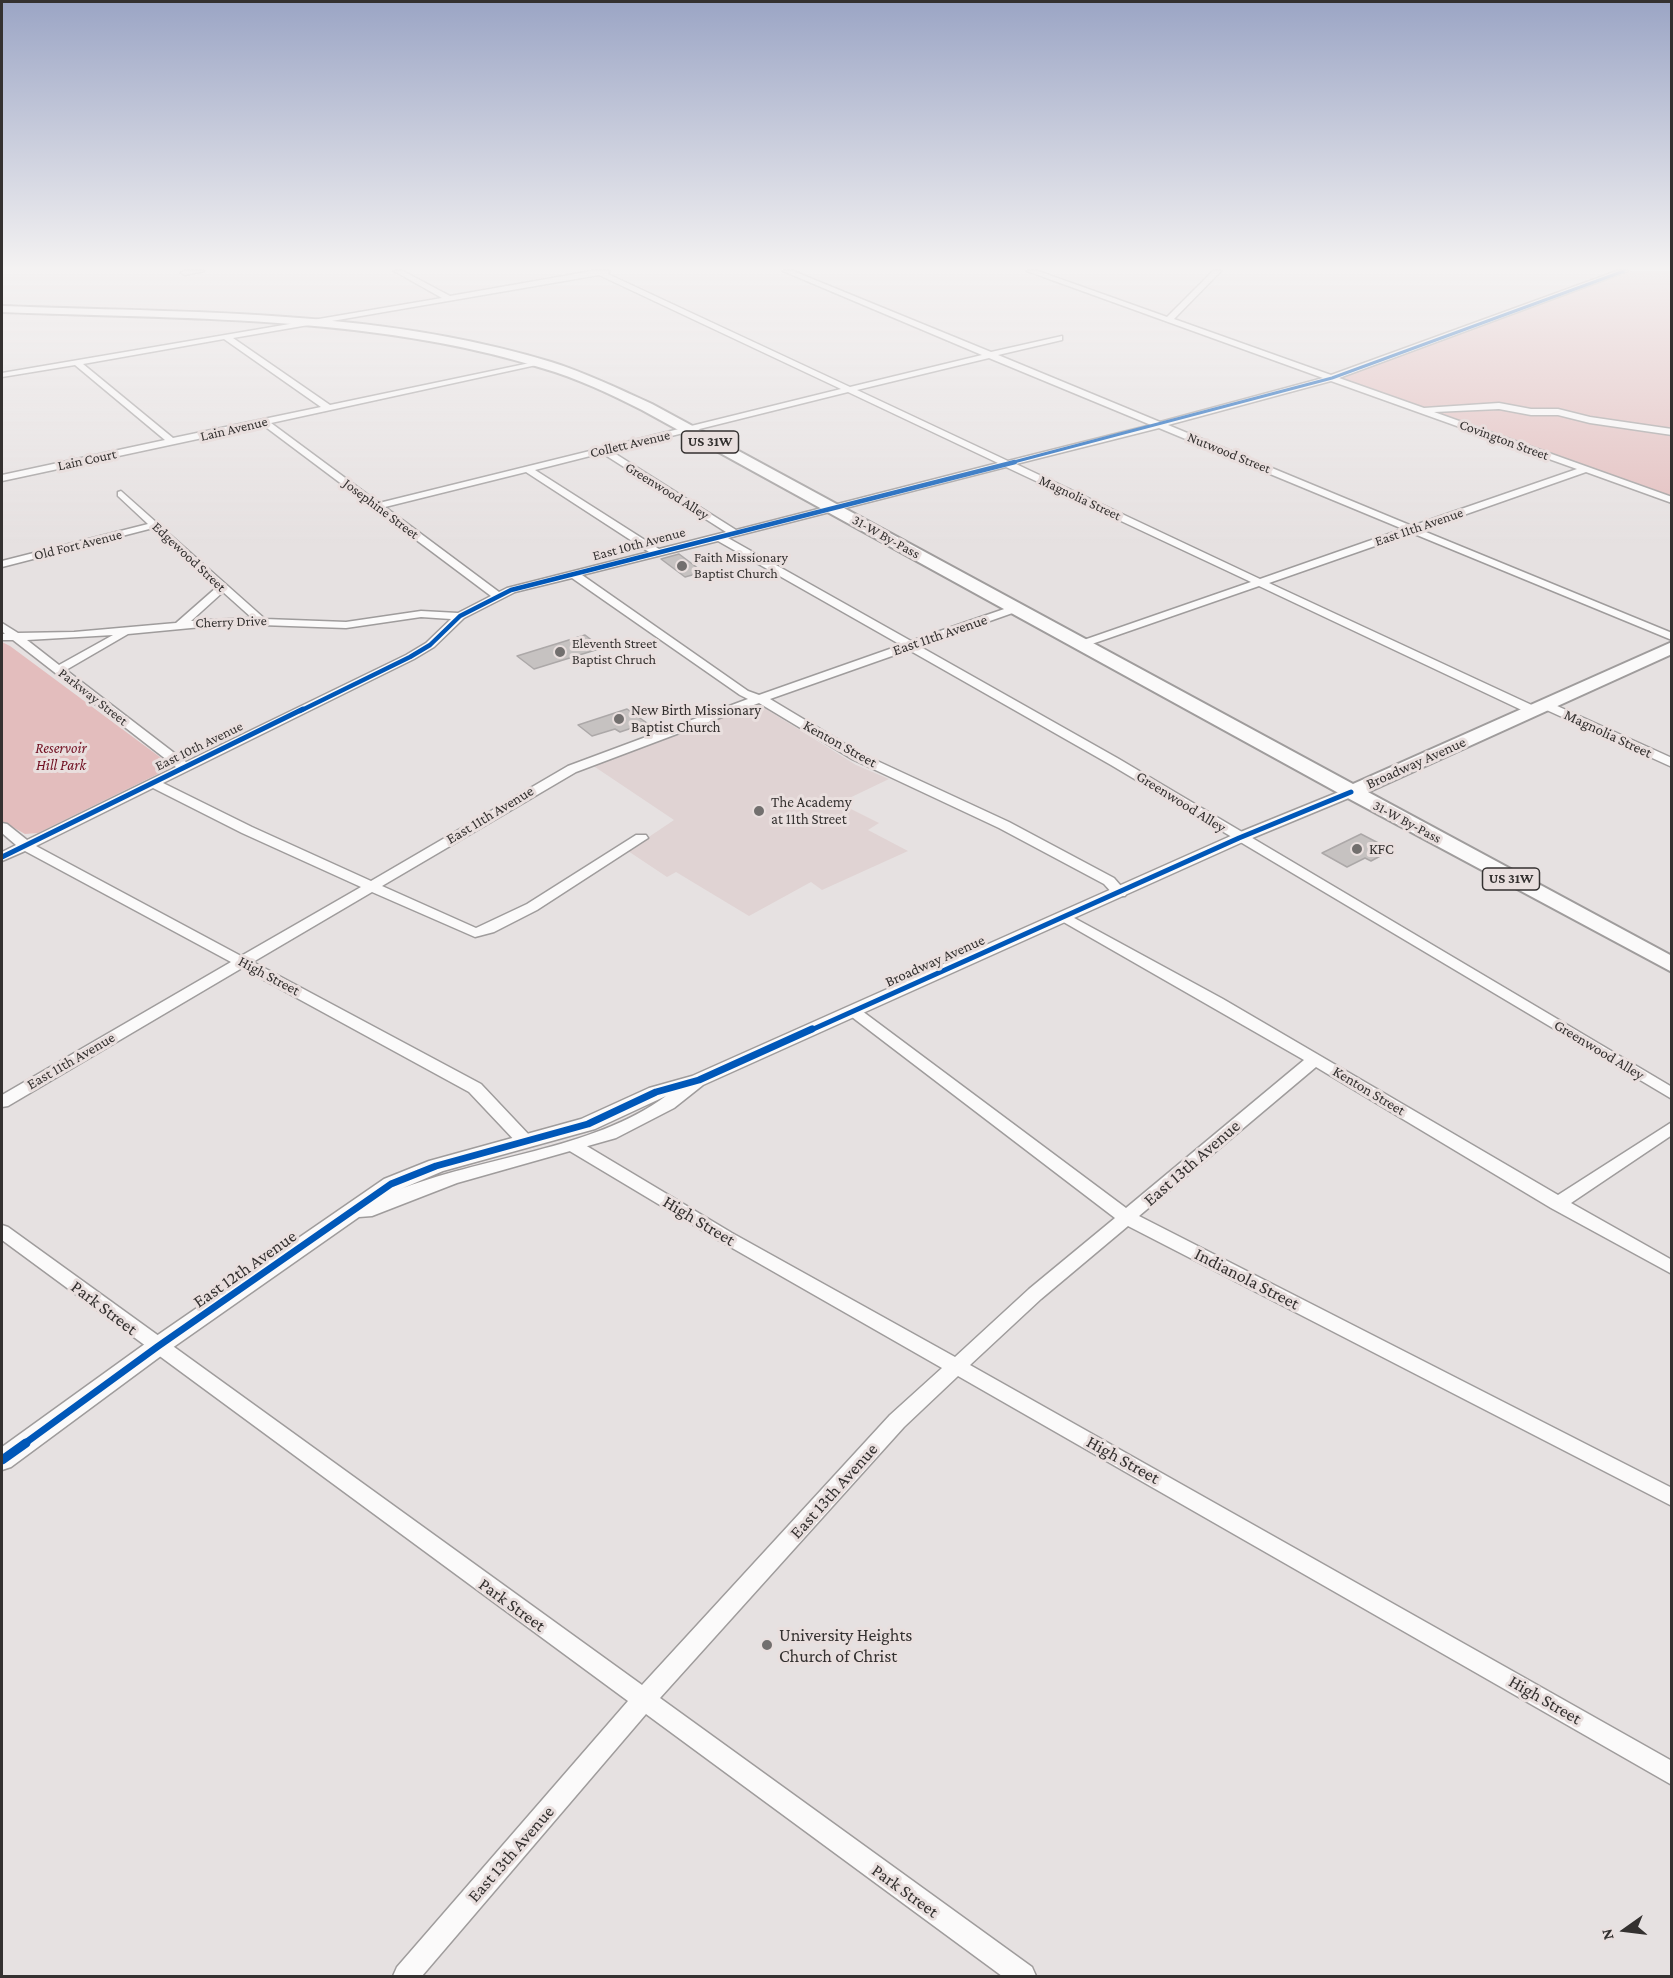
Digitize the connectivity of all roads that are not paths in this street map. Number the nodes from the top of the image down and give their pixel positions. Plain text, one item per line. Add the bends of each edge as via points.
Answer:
1 (69, 363) edge
2 (78, 363) edge
3 (264, 363) edge
4 (536, 363) edge
5 (546, 363) edge
6 (792, 363) edge
7 (960, 363) edge
8 (1014, 363) edge
9 (1291, 363) edge
10 (1372, 363) edge
11 (2, 375) edge
12 (1332, 378) junction
13 (849, 390) junction
14 (329, 408) junction
15 (1421, 410) junction
16 (265, 422) junction
17 (1160, 425) junction
18 (688, 430) junction
19 (1671, 432) edge
20 (172, 442) junction
21 (603, 450) junction
22 (1007, 463) junction
23 (526, 468) junction
24 (1586, 469) junction
25 (2, 478) edge
26 (121, 494) dead end
27 (1671, 500) edge
28 (377, 506) junction
29 (831, 507) junction
30 (155, 525) junction
31 (1412, 529) junction
32 (732, 532) junction
33 (717, 536) junction
34 (656, 552) junction
35 (2, 564) edge
36 (573, 574) junction
37 (1260, 583) junction
38 (222, 588) junction
39 (496, 596) junction
40 (1017, 608) junction
41 (460, 616) junction
42 (260, 620) junction
43 (180, 625) junction
44 (2, 626) edge
45 (128, 631) junction
46 (2, 637) edge
47 (1671, 637) edge
48 (17, 638) junction
49 (1082, 644) junction
50 (910, 645) junction
51 (1671, 647) edge
52 (58, 670) junction
53 (760, 698) junction
54 (1538, 707) junction
55 (1671, 763) edge
56 (184, 767) junction
57 (153, 783) junction
58 (1351, 792) junction
59 (2, 827) edge
60 (641, 838) dead end
61 (1239, 838) junction
62 (25, 845) junction
63 (2, 857) edge
64 (371, 887) junction
65 (1120, 892) junction
66 (1065, 917) junction
67 (242, 962) junction
68 (1671, 965) edge
69 (853, 1011) junction
70 (1315, 1059) junction
71 (699, 1080) junction
72 (1671, 1094) edge
73 (2, 1102) edge
74 (1671, 1127) edge
75 (574, 1146) junction
76 (532, 1148) junction
77 (1557, 1204) junction
78 (1127, 1218) junction
79 (2, 1231) edge
80 (1671, 1268) edge
81 (157, 1347) junction
82 (957, 1366) junction
83 (2, 1460) edge
84 (1671, 1498) edge
85 (644, 1700) junction
86 (1671, 1774) edge
87 (406, 1977) edge
88 (1023, 1977) edge

1 - 11 street
2 - 20 street
3 - 14 street
4 - 14 street, Lain Avenue
5 - 18 main road, 31-W By-Pass / US 31W via 596,382
6 - 13 street, Magnolia Street
7 - 13 street, Collett Avenue
8 - 17 street, Nutwood Street
9 - 12 street, Covington Street
10 - 12 street, East 10th Avenue
12 - 15 street, Covington Street
12 - 17 street, East 10th Avenue
13 - 18 street, Collett Avenue
13 - 22 street, Magnolia Street
14 - 16 street, Lain Avenue
15 - 19 street via 1496,406 1558,412
15 - 24 street, Covington Street
16 - 20 street, Lain Avenue
16 - 28 street, Josephine Street
17 - 22 street, East 10th Avenue
17 - 31 street, Nutwood Street
18 - 21 street, Collett Avenue
18 - 29 main road, 31-W By-Pass / US 31W
20 - 25 street, Lain Court
21 - 23 street, Collett Avenue
21 - 32 street, Greenwood Alley
22 - 29 street, East 10th Avenue
22 - 37 street, Magnolia Street
23 - 28 street, Collett Avenue
23 - 34 street
24 - 27 street, Covington Street
24 - 31 street, East 11th Avenue
26 - 30 street, Edgewood Street
28 - 39 street, Josephine Street
29 - 32 street, East 10th Avenue
29 - 40 main road, 31-W By-Pass / US 31W
30 - 35 street, Old Fort Avenue
30 - 38 street, Edgewood Street
31 - 37 street, East 11th Avenue
31 - 47 street, Nutwood Street
32 - 33 street, East 10th Avenue
33 - 34 street, East 10th Avenue
33 - 50 street, Greenwood Alley
34 - 36 street, East 10th Avenue
36 - 39 street, East 10th Avenue
36 - 53 street, Kenton Street via 744,693
37 - 49 street, East 11th Avenue
37 - 54 street, Magnolia Street
38 - 42 street, Edgewood Street
38 - 43 street
39 - 41 street, East 10th Avenue
40 - 49 main road, 31-W By-Pass / US 31W
40 - 50 street, East 11th Avenue
41 - 42 street, Cherry Drive via 421,614 329,625
41 - 56 street, East 10th Avenue via 430,645 410,657
42 - 43 street, Cherry Drive
43 - 45 street, Cherry Drive
44 - 48 street, Parkway Street
45 - 48 street, Cherry Drive
45 - 52 street
46 - 48 street, Cherry Drive
48 - 52 street, Parkway Street
49 - 58 main road, 31-W By-Pass / US 31W
50 - 53 street, East 11th Avenue
50 - 61 street, Greenwood Alley
51 - 54 main road, Broadway Avenue
52 - 56 street, Parkway Street
53 - 64 street, East 11th Avenue via 572,769
53 - 65 street, Kenton Street via 856,756 1004,825 1109,880
54 - 55 street, Magnolia Street
54 - 58 main road, Broadway Avenue
56 - 57 street, East 10th Avenue
57 - 62 street, East 10th Avenue
57 - 64 street
58 - 61 street, Broadway Avenue
58 - 68 main road, 31-W By-Pass / US 31W
59 - 62 street, High Street
60 - 64 street via 483,933 462,929
61 - 65 street, Broadway Avenue
61 - 72 street, Greenwood Alley
62 - 63 street, East 10th Avenue
62 - 67 street, High Street
64 - 67 street, East 11th Avenue
65 - 66 street, Broadway Avenue
66 - 69 street, Broadway Avenue
66 - 70 street, Kenton Street
67 - 73 street, East 11th Avenue
67 - 76 street, High Street via 475,1088
69 - 71 street, Broadway Avenue
69 - 78 street, Indianola Street
70 - 77 street, Kenton Street
70 - 78 street, East 13th Avenue
71 - 75 street, Broadway Avenue via 671,1104
71 - 76 street, Broadway Avenue via 656,1092
74 - 77 street
75 - 76 street, Broadway Avenue
75 - 82 street, High Street via 726,1238
76 - 81 street, East 12th Avenue via 341,1221
77 - 80 street, Kenton Street
78 - 82 street, East 13th Avenue via 1035,1294
78 - 84 street, Indianola Street
79 - 81 street, Park Street
81 - 83 street, East 12th Avenue
81 - 85 street, Park Street
82 - 85 street, East 13th Avenue via 897,1421
82 - 86 street, High Street
85 - 87 street, East 13th Avenue
85 - 88 street, Park Street

